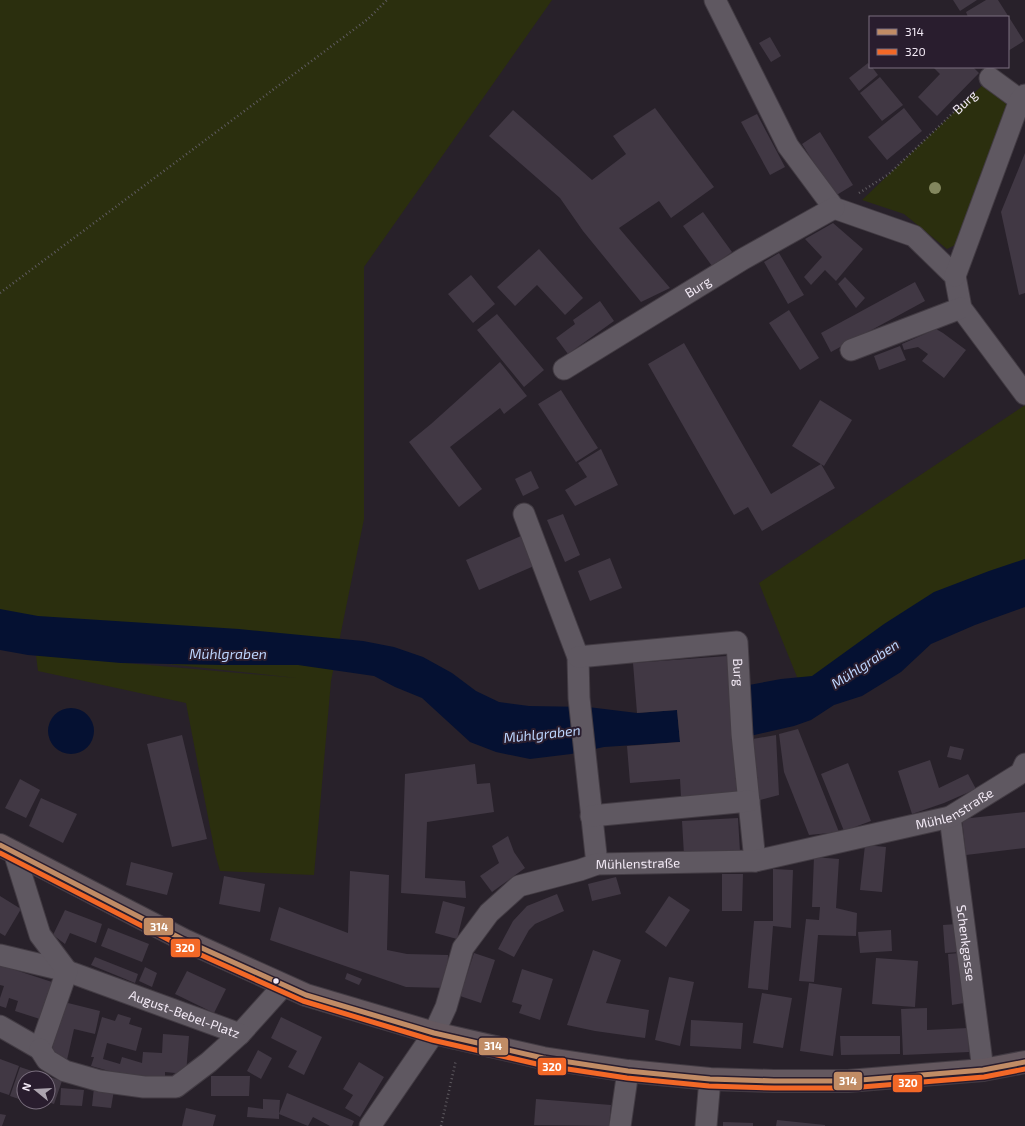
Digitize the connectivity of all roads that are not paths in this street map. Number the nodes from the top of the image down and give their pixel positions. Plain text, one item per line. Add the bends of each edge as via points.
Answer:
1 (714, 0) edge
2 (990, 78) road end
3 (1022, 97) edge
4 (834, 208) junction
5 (955, 276) junction
6 (961, 308) junction
7 (851, 350) dead end
8 (564, 370) dead end
9 (1025, 394) edge
10 (524, 514) dead end
11 (578, 657) junction
12 (1025, 764) edge
13 (749, 802) junction
14 (591, 816) junction
15 (950, 817) junction
16 (7, 849) edge
17 (755, 861) junction
18 (597, 864) junction
19 (0, 955) edge
20 (67, 972) junction
21 (284, 985) junction
22 (0, 1026) edge
23 (434, 1033) junction
24 (240, 1034) junction
25 (40, 1049) junction
26 (1025, 1062) edge
27 (628, 1070) junction
28 (984, 1070) junction
29 (710, 1078) junction
30 (370, 1126) edge
31 (620, 1126) edge
32 (706, 1126) edge

1 - 4 street via 788,146
2 - 3 street
3 - 5 street
4 - 5 street via 914,236
4 - 8 street, Burg via 744,259
5 - 6 street
6 - 7 street
6 - 9 street
10 - 11 street
11 - 13 street, Burg via 736,642
11 - 14 street via 579,698
12 - 15 street, Mühlenstraße via 1021,773
13 - 14 street
13 - 17 street, Burg
14 - 18 street
15 - 17 street, Mühlenstraße
15 - 28 street, Schenkgasse
16 - 20 street via 40,935
16 - 21 main road via 184,940
17 - 18 street, Mühlenstraße
18 - 23 street, Mühlenstraße via 519,886 489,913 463,948 446,1008
19 - 20 street, August-Bebel-Platz
20 - 24 street, August-Bebel-Platz
20 - 25 street
21 - 23 main road via 306,995
21 - 24 street, August-Bebel-Platz
22 - 25 street
23 - 27 main road via 543,1058
23 - 30 street, Mühlenstraße
24 - 25 street via 210,1062 176,1087 144,1088 100,1081 65,1071 47,1060
26 - 28 main road
27 - 29 main road
27 - 31 street
28 - 29 main road via 848,1081
29 - 32 street

